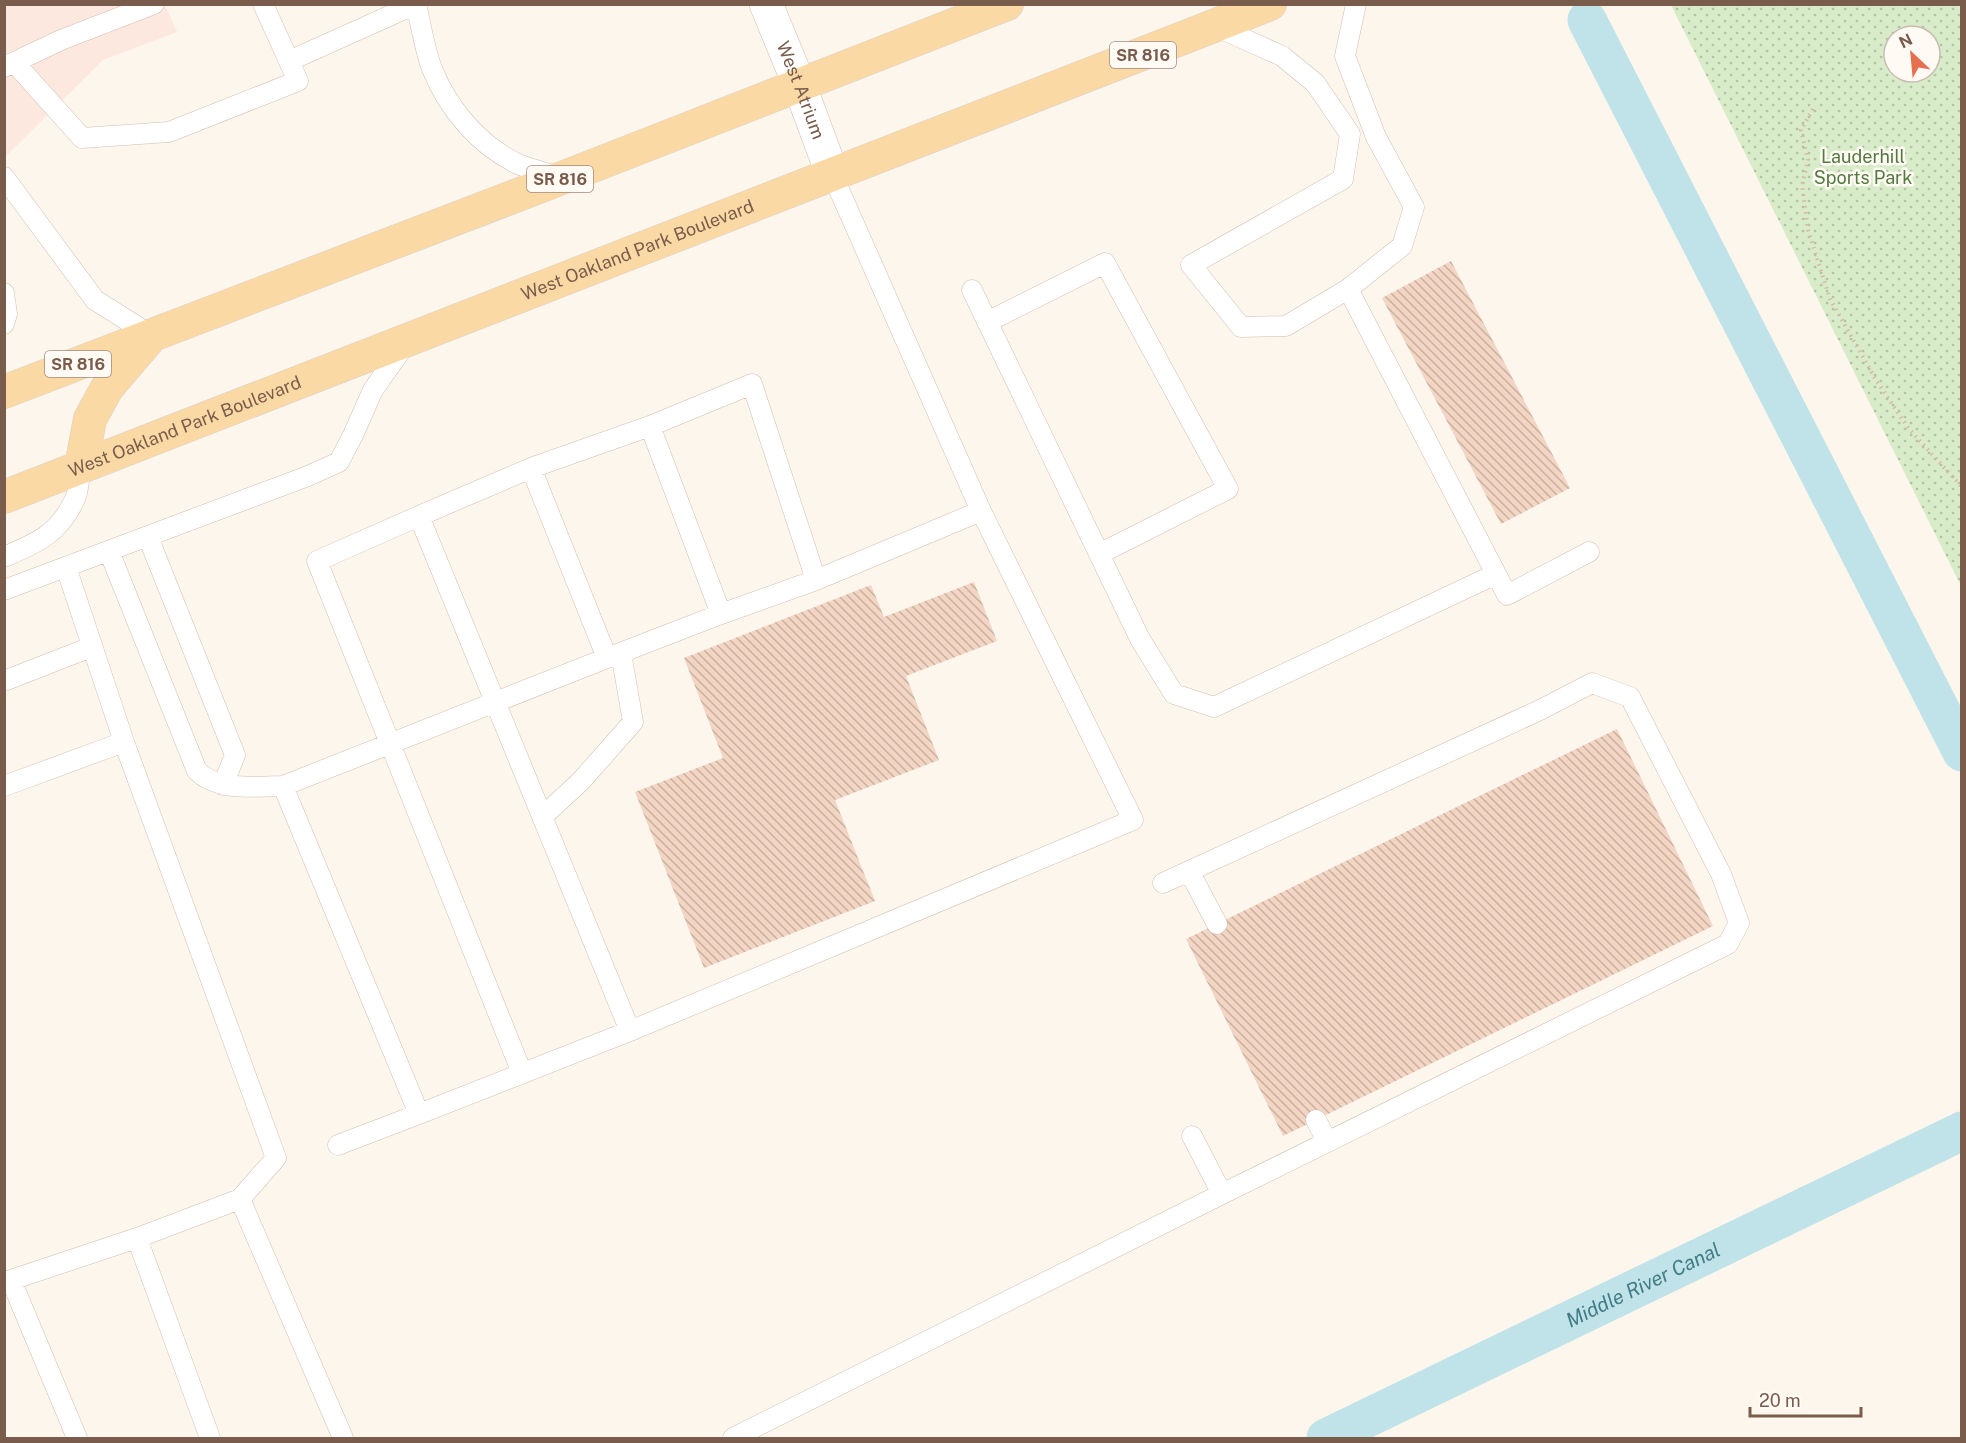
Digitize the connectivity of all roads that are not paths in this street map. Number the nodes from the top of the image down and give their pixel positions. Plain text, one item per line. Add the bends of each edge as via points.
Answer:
1 (154, 4) edge
2 (263, 4) edge
3 (416, 4) edge
4 (766, 4) edge
5 (1007, 4) edge
6 (1270, 4) edge
7 (1356, 4) edge
8 (390, 10) edge
9 (1215, 26) junction
10 (289, 61) junction
11 (9, 64) edge
12 (799, 84) junction
13 (833, 176) junction
14 (4, 177) edge
15 (562, 178) junction
16 (1348, 289) junction
17 (972, 290) dead end
18 (4, 293) edge
19 (987, 322) junction
20 (4, 324) edge
21 (152, 336) junction
22 (408, 340) junction
23 (4, 392) edge
24 (650, 426) junction
25 (81, 467) junction
26 (531, 468) junction
27 (4, 496) edge
28 (981, 511) junction
29 (419, 516) junction
30 (147, 537) junction
31 (109, 551) junction
32 (1589, 552) dead end
33 (1099, 554) junction
34 (4, 557) edge
35 (66, 567) junction
36 (1496, 574) junction
37 (816, 580) junction
38 (4, 590) edge
39 (721, 614) junction
40 (92, 647) junction
41 (614, 655) junction
42 (4, 681) edge
43 (495, 701) junction
44 (124, 742) junction
45 (390, 744) junction
46 (223, 785) junction
47 (4, 786) edge
48 (283, 786) junction
49 (542, 817) junction
50 (1190, 871) junction
51 (1163, 883) dead end
52 (1217, 924) dead end
53 (630, 1031) junction
54 (522, 1073) junction
55 (419, 1114) junction
56 (1316, 1120) dead end
57 (1192, 1136) dead end
58 (1327, 1141) junction
59 (338, 1145) dead end
60 (1222, 1194) junction
61 (240, 1199) junction
62 (137, 1238) junction
63 (8, 1282) edge
64 (77, 1438) edge
65 (210, 1438) edge
66 (343, 1438) edge
67 (733, 1438) edge

1 - 11 lane
2 - 10 lane
3 - 8 lane
3 - 15 lane via 432,70 464,122 488,145 518,163
4 - 12 street, West Atrium
5 - 12 main road, SR 816
6 - 9 main road, West Oakland Park Boulevard / SR 816
7 - 16 lane via 1345,56 1376,137 1414,207 1402,246
8 - 10 lane
9 - 13 main road, West Oakland Park Boulevard / SR 816
9 - 16 lane via 1282,56 1315,83 1350,134 1343,179 1191,265 1241,327 1286,326
10 - 11 lane via 298,81 169,132 82,138
12 - 13 street, West Atrium
12 - 15 main road, SR 816
13 - 22 main road, West Oakland Park Boulevard / SR 816
13 - 28 lane
14 - 21 lane via 95,300
15 - 21 main road, SR 816
16 - 36 lane
17 - 19 lane
18 - 20 lane
19 - 33 lane
19 - 33 lane via 1105,263 1228,489
21 - 23 main road, SR 816
21 - 25 main road via 107,388 95,409
22 - 25 main road, West Oakland Park Boulevard / SR 816
22 - 30 lane via 374,390 339,462
24 - 26 lane
24 - 37 lane via 752,384
24 - 39 lane
25 - 27 main road, West Oakland Park Boulevard / SR 816
25 - 34 lane via 76,498 53,533
26 - 29 lane
26 - 41 lane
28 - 37 lane
28 - 53 lane via 1133,820
29 - 43 lane
29 - 45 lane via 316,561
30 - 31 lane
30 - 46 lane via 235,755
31 - 35 lane
31 - 46 lane via 197,771
32 - 36 lane via 1507,595
33 - 36 lane via 1140,639 1174,694 1214,707
35 - 38 lane
35 - 40 lane
37 - 39 lane
39 - 41 lane
40 - 42 lane
40 - 44 lane
41 - 43 lane
41 - 49 lane via 633,722 581,781
43 - 45 lane
43 - 49 lane
44 - 47 lane
44 - 61 lane via 276,1158
45 - 48 lane
45 - 54 lane
46 - 48 lane
48 - 55 lane
49 - 53 lane
50 - 51 lane
50 - 52 lane
50 - 58 lane via 1592,683 1630,697 1716,864 1739,923 1728,944
53 - 54 lane
54 - 55 lane
55 - 59 lane
56 - 58 lane
57 - 60 lane
58 - 60 lane
60 - 67 lane
61 - 62 lane
61 - 66 lane
62 - 63 lane
62 - 65 lane
63 - 64 lane

